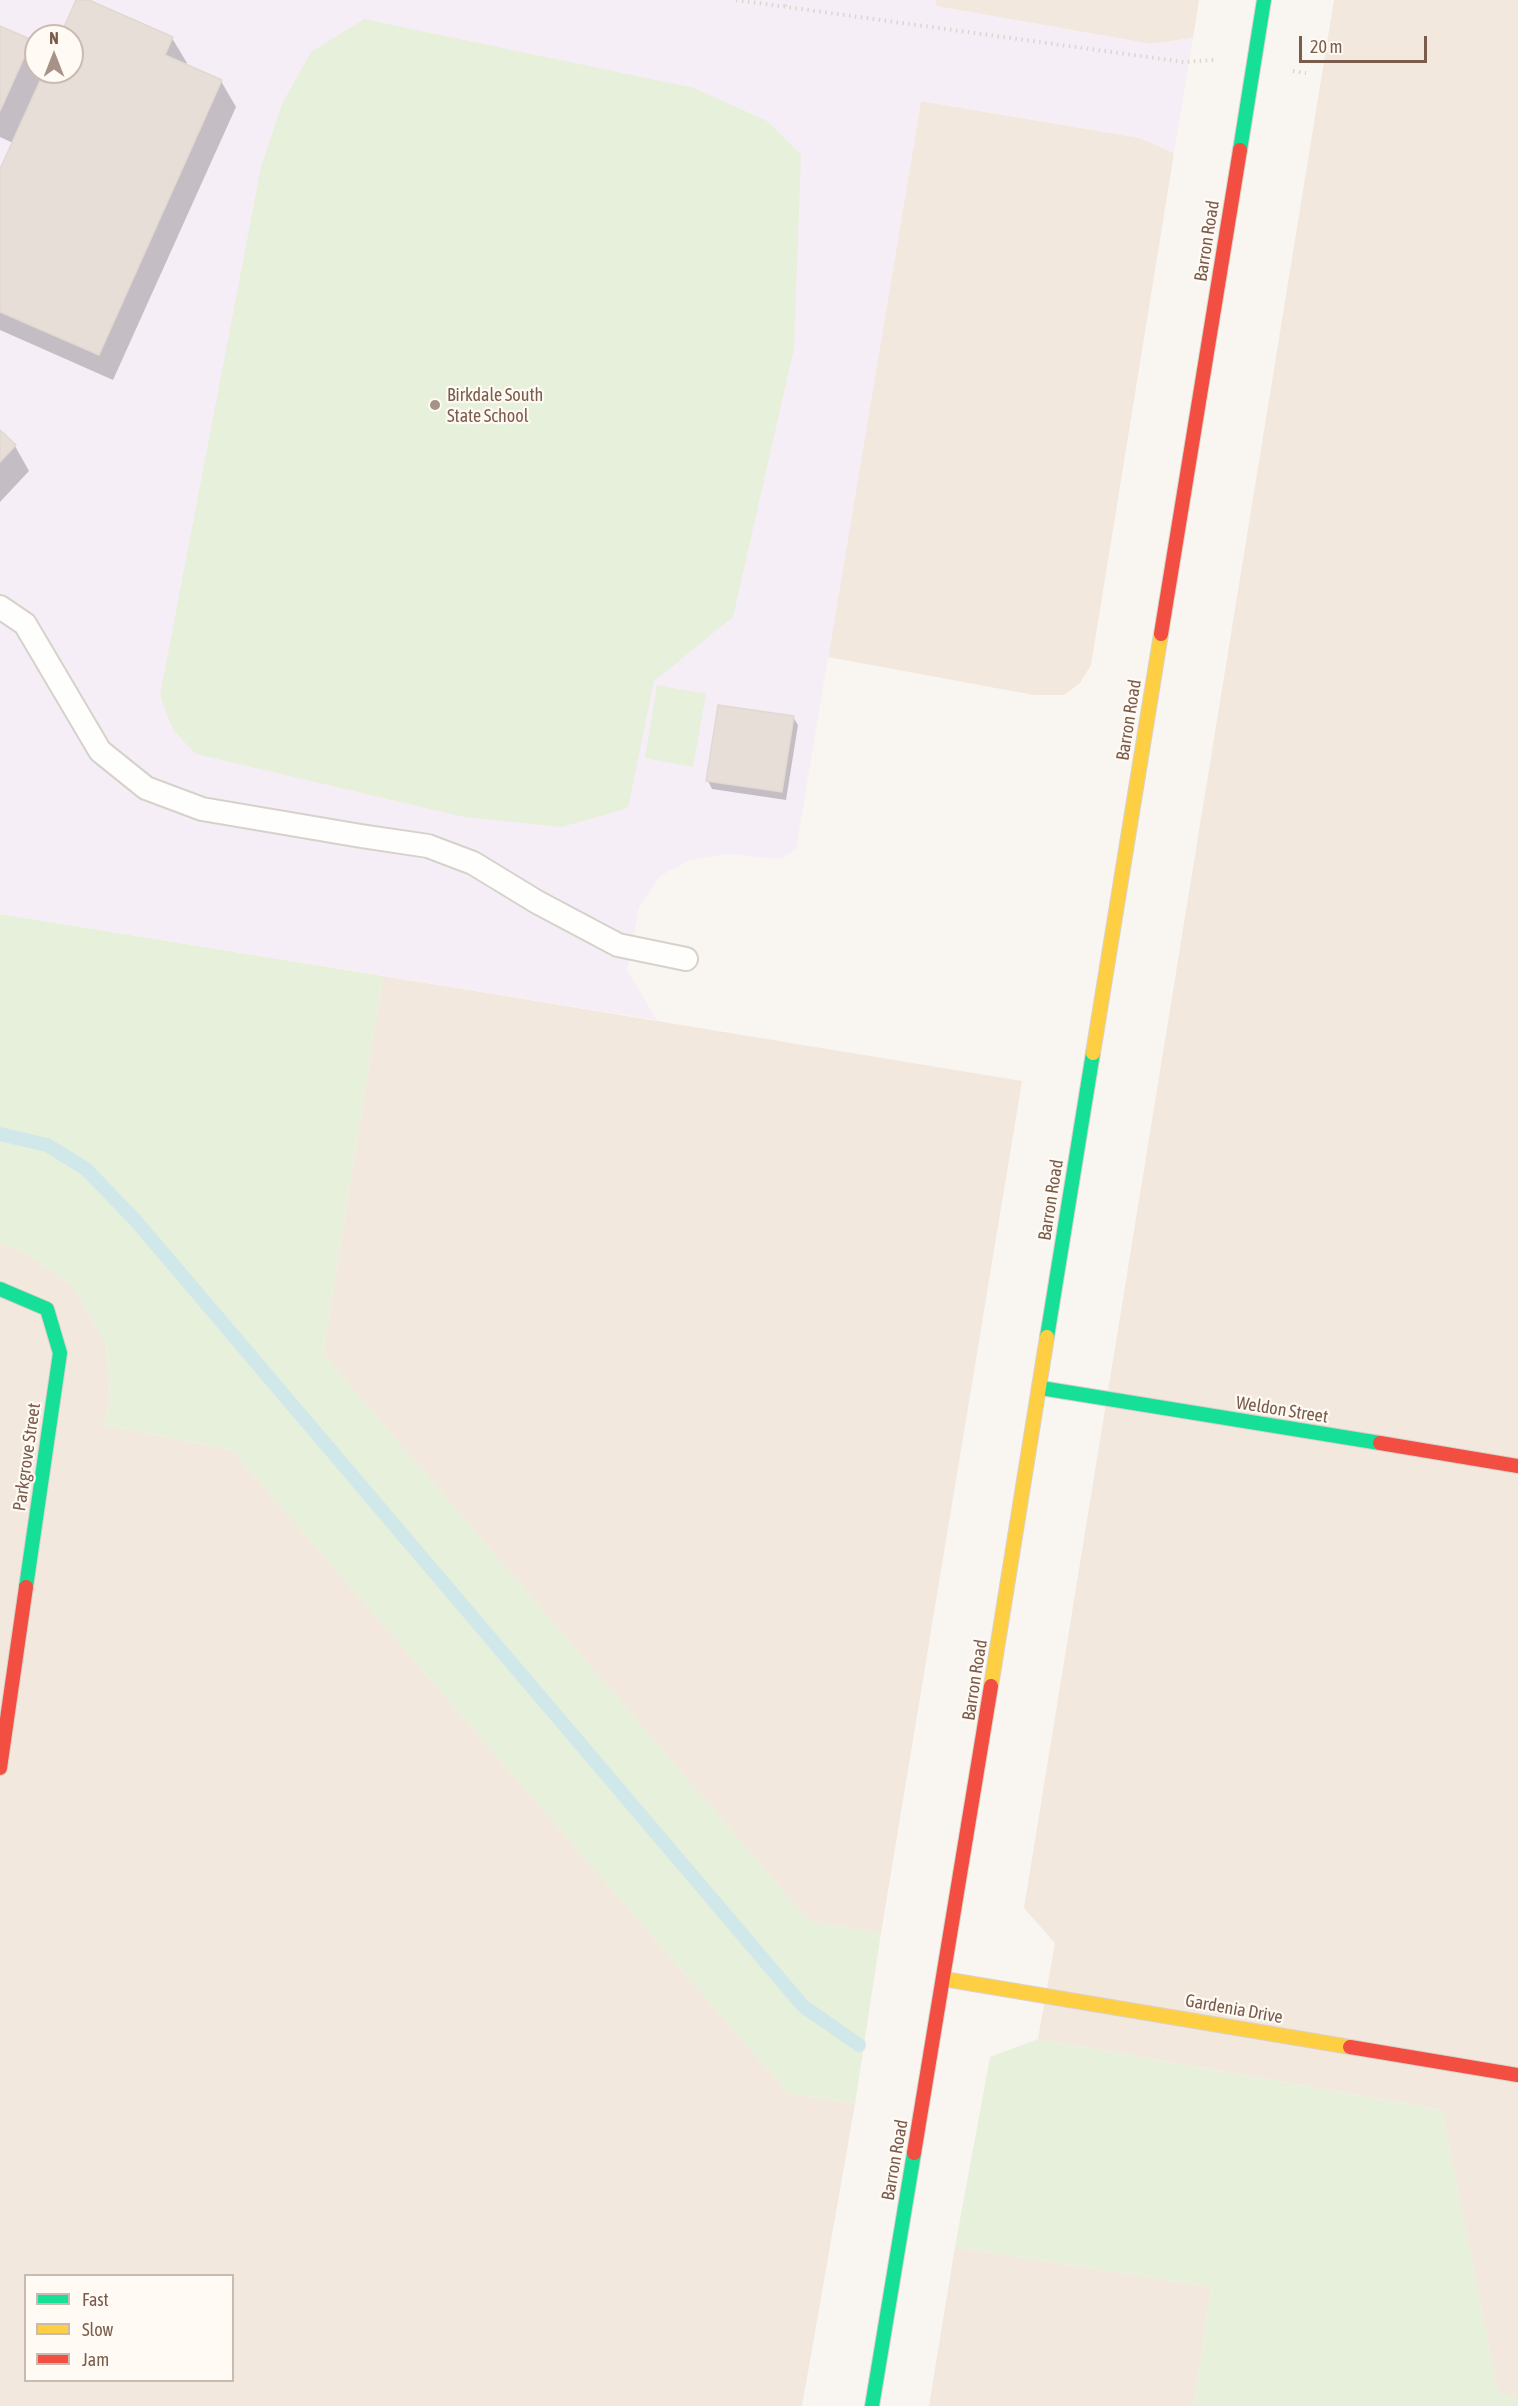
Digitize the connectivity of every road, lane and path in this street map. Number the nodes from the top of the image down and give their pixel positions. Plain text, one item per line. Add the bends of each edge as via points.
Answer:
1 (736, 0) edge
2 (786, 0) edge
3 (1264, 0) edge
4 (785, 6) junction
5 (1253, 66) junction
6 (1306, 73) dead end
7 (0, 607) edge
8 (686, 959) dead end
9 (0, 1290) edge
10 (1041, 1388) junction
11 (1518, 1466) edge
12 (0, 1768) edge
13 (944, 1979) junction
14 (1518, 2075) edge
15 (872, 2406) edge

1 - 4 path
2 - 4 path
3 - 5 street, Barron Road
4 - 5 path via 1184,62 1209,60
5 - 6 path
5 - 10 street, Barron Road
7 - 8 lane via 25,624 100,751 146,788 202,809 428,846 473,863 618,945
9 - 12 street, Parkgrove Street via 47,1309 60,1353
10 - 11 street, Weldon Street
10 - 13 street, Barron Road
13 - 14 street, Gardenia Drive
13 - 15 street, Barron Road

